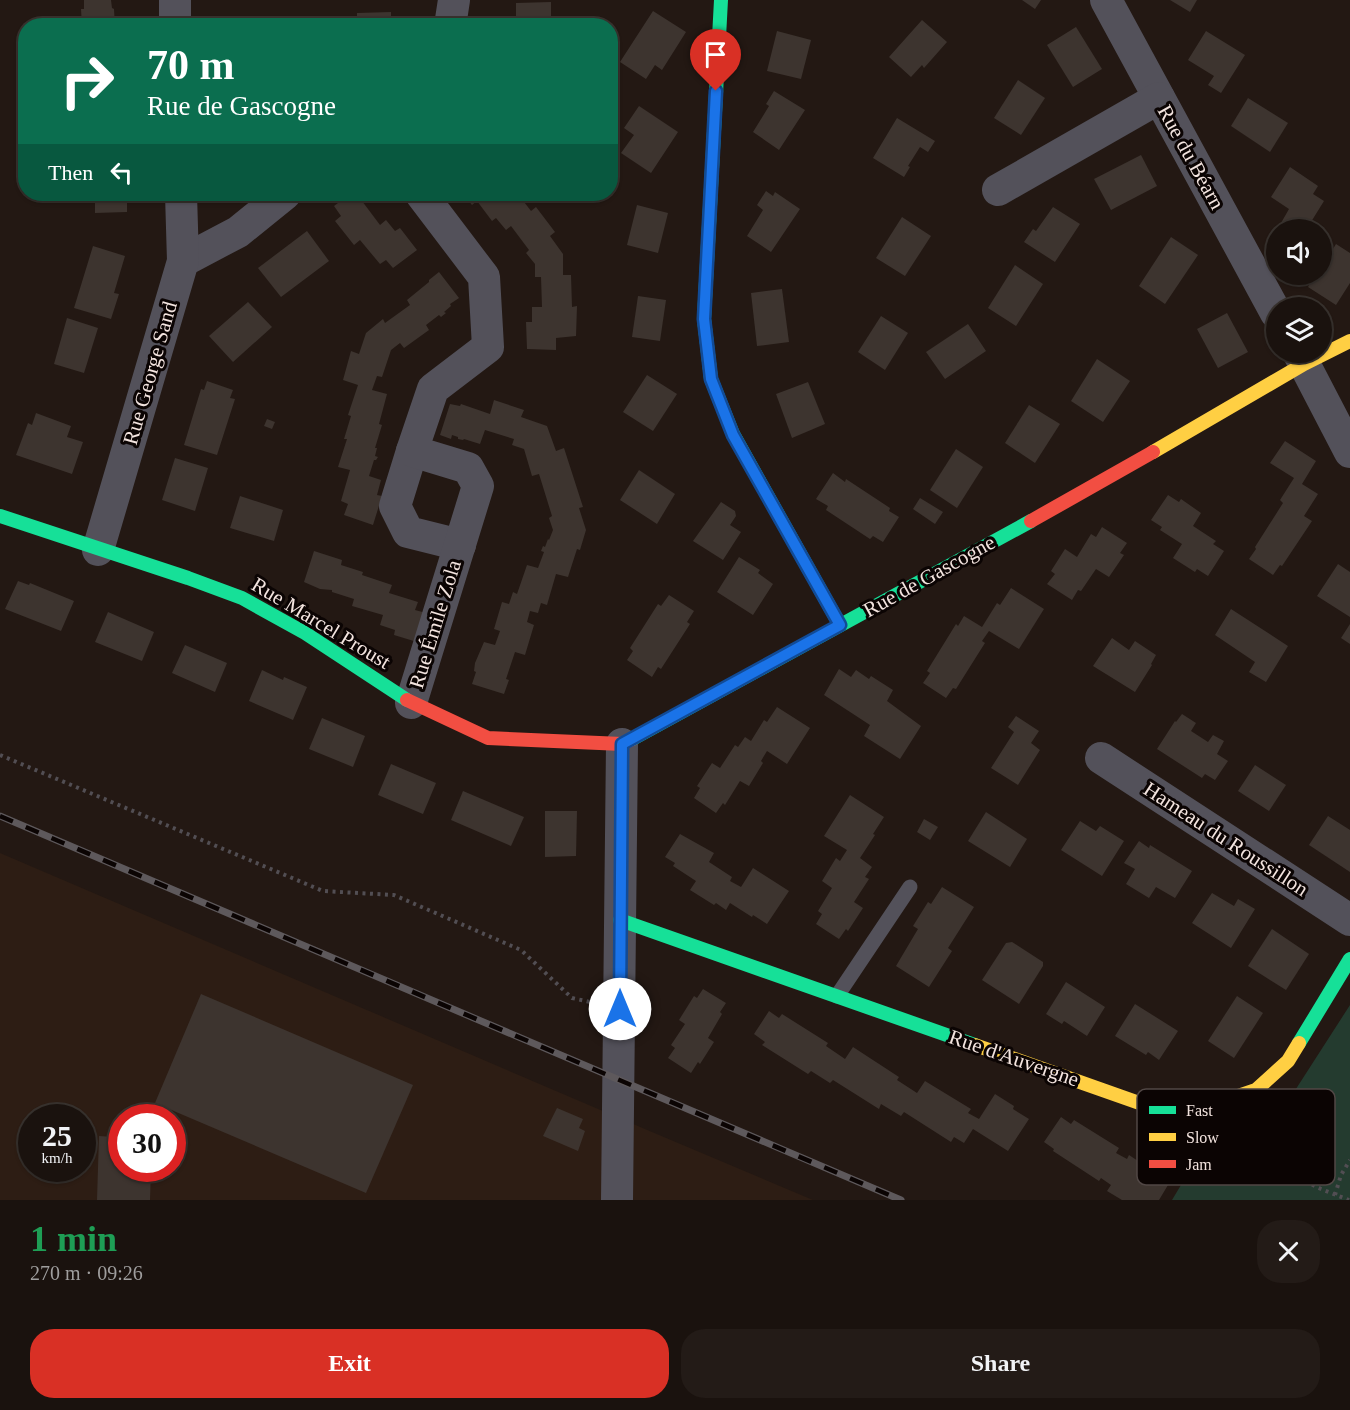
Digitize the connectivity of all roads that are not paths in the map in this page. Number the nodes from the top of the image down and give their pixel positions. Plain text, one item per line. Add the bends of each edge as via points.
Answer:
1 (174, 0) edge
2 (454, 0) edge
3 (721, 0) edge
4 (1106, 0) edge
5 (175, 18) edge
6 (451, 18) edge
7 (1159, 98) junction
8 (998, 190) dead end
9 (181, 201) edge
10 (276, 201) edge
11 (426, 201) edge
12 (183, 261) junction
13 (1267, 297) edge
14 (1350, 341) edge
15 (1332, 347) edge
16 (1293, 363) edge
17 (1304, 363) edge
18 (412, 451) junction
19 (1350, 452) edge
20 (0, 516) edge
21 (460, 545) junction
22 (98, 550) junction
23 (840, 625) junction
24 (411, 703) junction
25 (622, 744) junction
26 (1101, 758) dead end
27 (910, 887) dead end
28 (620, 920) junction
29 (1350, 920) edge
30 (1350, 959) edge
31 (837, 996) junction
32 (1257, 1089) edge
33 (1137, 1101) edge
34 (617, 1200) edge

1 - 5 street
2 - 6 street
3 - 23 street via 704,319 711,379 733,435
4 - 7 street, Rue du Béarn
7 - 8 street
7 - 13 street, Rue du Béarn
9 - 12 street, Rue George Sand
10 - 12 street via 238,232
11 - 18 street, Rue Émile Zola via 484,277 488,347 433,389
12 - 22 street, Rue George Sand
14 - 15 street, Rue de Gascogne
16 - 23 street, Rue de Gascogne via 1094,487
17 - 19 street
18 - 21 street, Rue Émile Zola via 468,468 478,486
18 - 21 street, Rue Émile Zola via 394,506 408,532
20 - 22 street, Rue Marcel Proust
21 - 24 street, Rue Émile Zola
22 - 24 street, Rue Marcel Proust via 242,598 305,633
23 - 25 street, Rue de Gascogne
24 - 25 street, Rue Marcel Proust via 488,738
25 - 28 street
26 - 29 street, Hameau du Roussillon
27 - 31 lane
28 - 31 street, Rue d'Auvergne
28 - 34 street
30 - 32 street, Rue d'Auvergne via 1288,1061
31 - 33 street, Rue d'Auvergne

